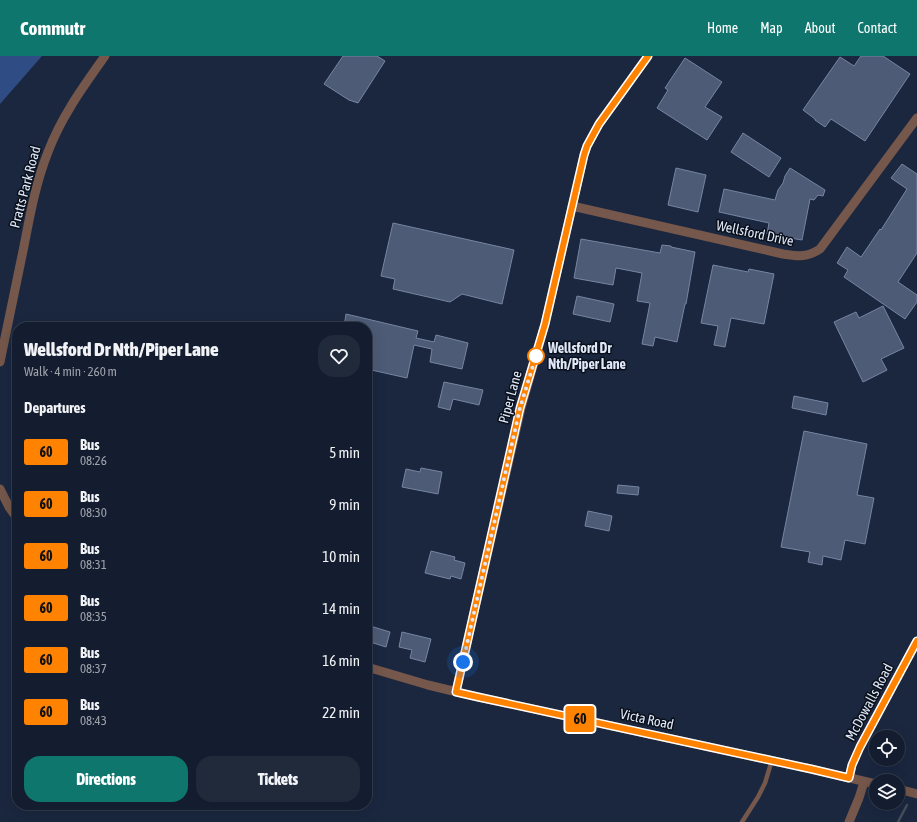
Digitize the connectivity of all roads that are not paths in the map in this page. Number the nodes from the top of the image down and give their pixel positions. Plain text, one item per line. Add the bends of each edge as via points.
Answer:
1 (105, 56) edge
2 (648, 56) edge
3 (917, 118) edge
4 (572, 206) junction
5 (0, 362) edge
6 (0, 489) edge
7 (12, 511) edge
8 (917, 641) edge
9 (372, 668) edge
10 (456, 692) junction
11 (772, 760) junction
12 (849, 778) junction
13 (864, 782) junction
14 (869, 783) edge
15 (905, 791) edge
16 (917, 794) edge
17 (742, 822) edge
18 (849, 822) edge

1 - 5 street, Pratts Park Road via 67,113 48,152 32,208
2 - 4 street, Piper Lane via 605,115 587,146
3 - 4 street, Wellsford Drive via 820,249 805,256 783,254
4 - 10 street, Piper Lane via 545,324 520,408
6 - 7 street
8 - 12 street, McDowalls Road via 860,747
9 - 10 street, Victa Road
10 - 11 street, Victa Road
11 - 12 street, Victa Road
11 - 17 lane via 765,783
12 - 13 street, Victa Road
13 - 14 street, Victa Road
13 - 18 street
15 - 16 street

